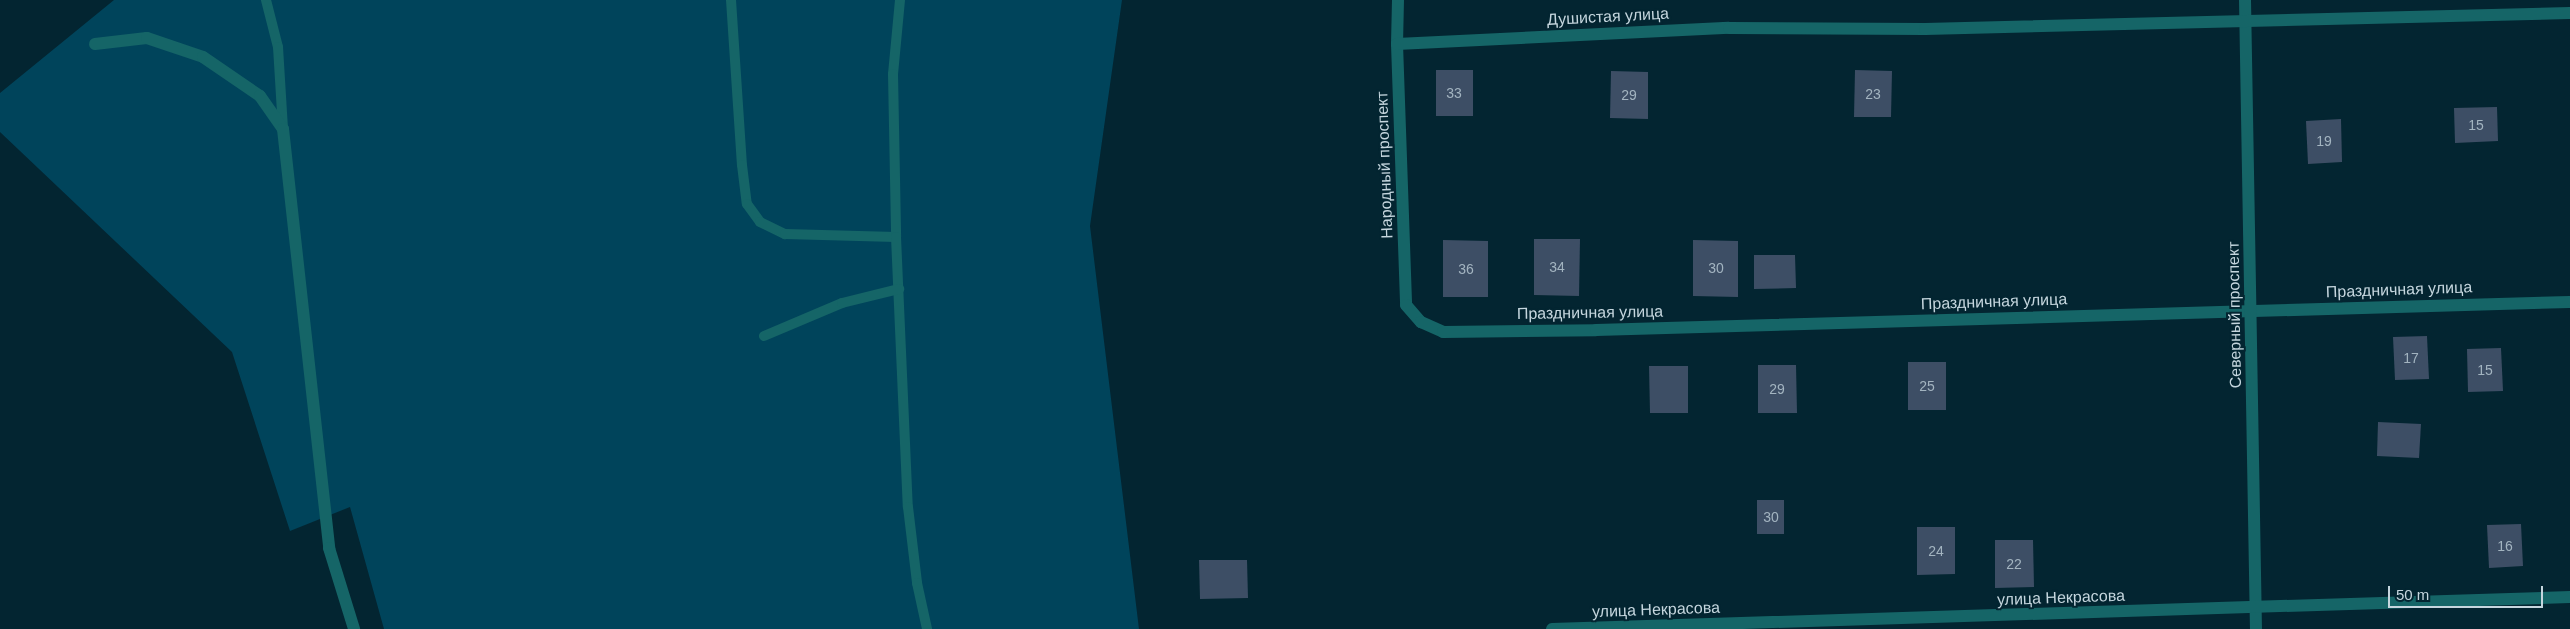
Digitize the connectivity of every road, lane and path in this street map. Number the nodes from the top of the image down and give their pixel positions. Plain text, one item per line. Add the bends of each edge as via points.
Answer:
1 (266, 0) edge
2 (731, 0) edge
3 (900, 0) edge
4 (1398, 0) edge
5 (2245, 0) edge
6 (2570, 13) edge
7 (2246, 19) junction
8 (95, 44) dead end
9 (1397, 44) junction
10 (283, 128) junction
11 (896, 237) junction
12 (899, 289) junction
13 (2570, 302) edge
14 (2252, 311) junction
15 (1421, 322) joint
16 (764, 336) dead end
17 (2570, 597) edge
18 (2255, 608) junction
19 (354, 629) edge
20 (927, 629) edge
21 (1552, 629) edge
22 (2256, 629) edge

1 - 10 lane via 278,47
2 - 11 lane via 747,204 760,222 785,234
3 - 11 lane via 893,74
4 - 9 street, Народный проспект
5 - 7 street, Северный проспект
6 - 7 street, Душистая улица
7 - 9 street, Душистая улица via 1924,29 1729,28
7 - 14 street, Северный проспект
8 - 10 street via 147,38 203,57 260,96
9 - 15 street, Народный проспект via 1406,305
10 - 19 street via 330,548
11 - 12 lane
12 - 16 lane via 842,303
12 - 20 lane via 908,507 917,583
13 - 14 street, Праздничная улица
14 - 15 street, Праздничная улица via 1596,330 1443,332
14 - 18 street, Северный проспект
17 - 18 street, улица Некрасова
18 - 21 street, улица Некрасова
18 - 22 street, Северный проспект

